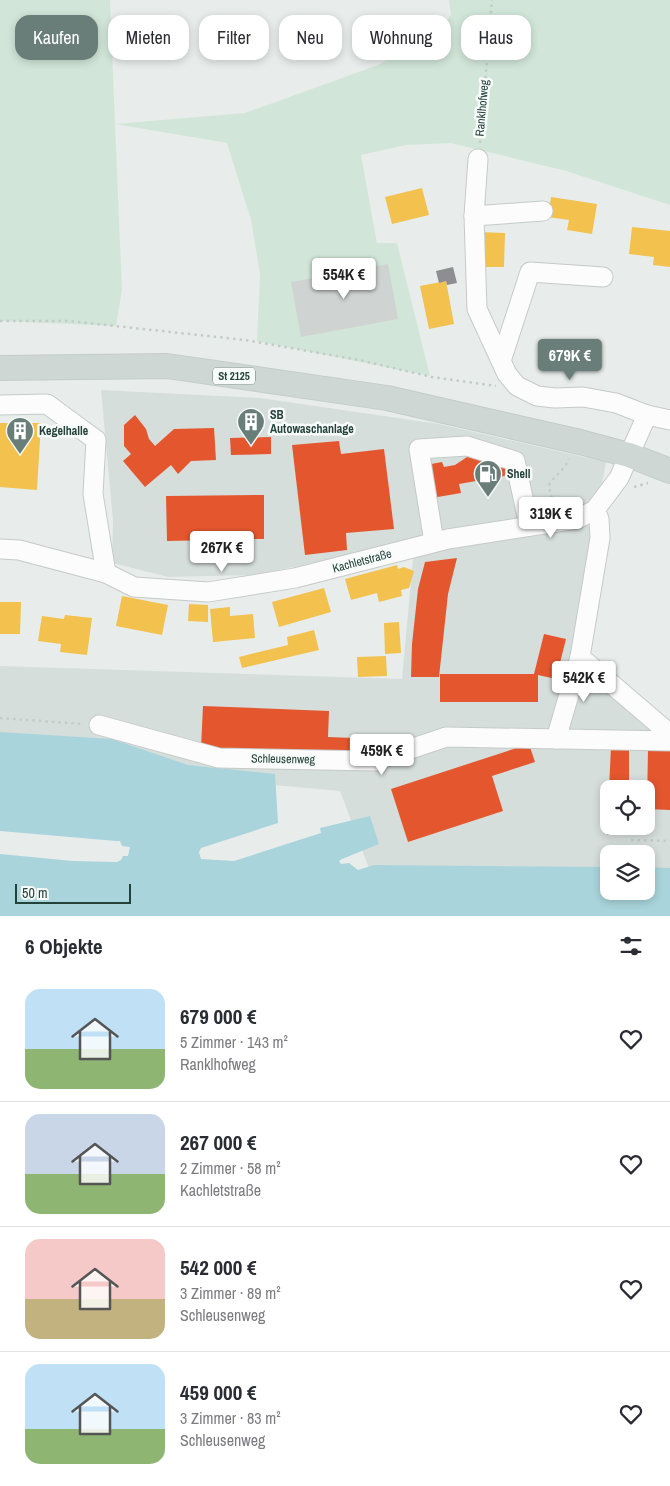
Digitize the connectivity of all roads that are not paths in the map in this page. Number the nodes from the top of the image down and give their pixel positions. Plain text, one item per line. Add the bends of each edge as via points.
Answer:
1 (478, 159) road end
2 (543, 211) dead end
3 (474, 216) junction
4 (603, 278) dead end
5 (501, 360) junction
6 (0, 368) edge
7 (0, 405) edge
8 (647, 415) junction
9 (670, 420) edge
10 (629, 455) junction
11 (661, 477) edge
12 (595, 510) junction
13 (529, 525) junction
14 (434, 542) junction
15 (0, 549) edge
16 (106, 573) junction
17 (580, 657) junction
18 (99, 725) road end
19 (670, 734) edge
20 (556, 739) junction
21 (670, 741) edge

1 - 3 street
2 - 3 street
3 - 5 street via 477,309
4 - 5 street via 530,272
5 - 8 street via 517,386 537,396 583,397 616,403
6 - 10 main road, St 2125 via 167,366 387,398
7 - 16 street via 47,404 96,440 94,494
8 - 9 street
8 - 10 street
10 - 11 main road, St 2125
10 - 12 street via 619,478
12 - 13 street, Kachletstraße via 577,518
12 - 17 street via 600,538
13 - 14 street, Kachletstraße
13 - 14 street via 515,461 467,446 419,449
14 - 16 street, Kachletstraße via 295,578 208,592 134,587
15 - 16 street, Kachletstraße via 19,550
17 - 19 street
17 - 20 street
18 - 20 street, Schleusenweg via 219,758 374,761 446,737
20 - 21 street, Schleusenweg

